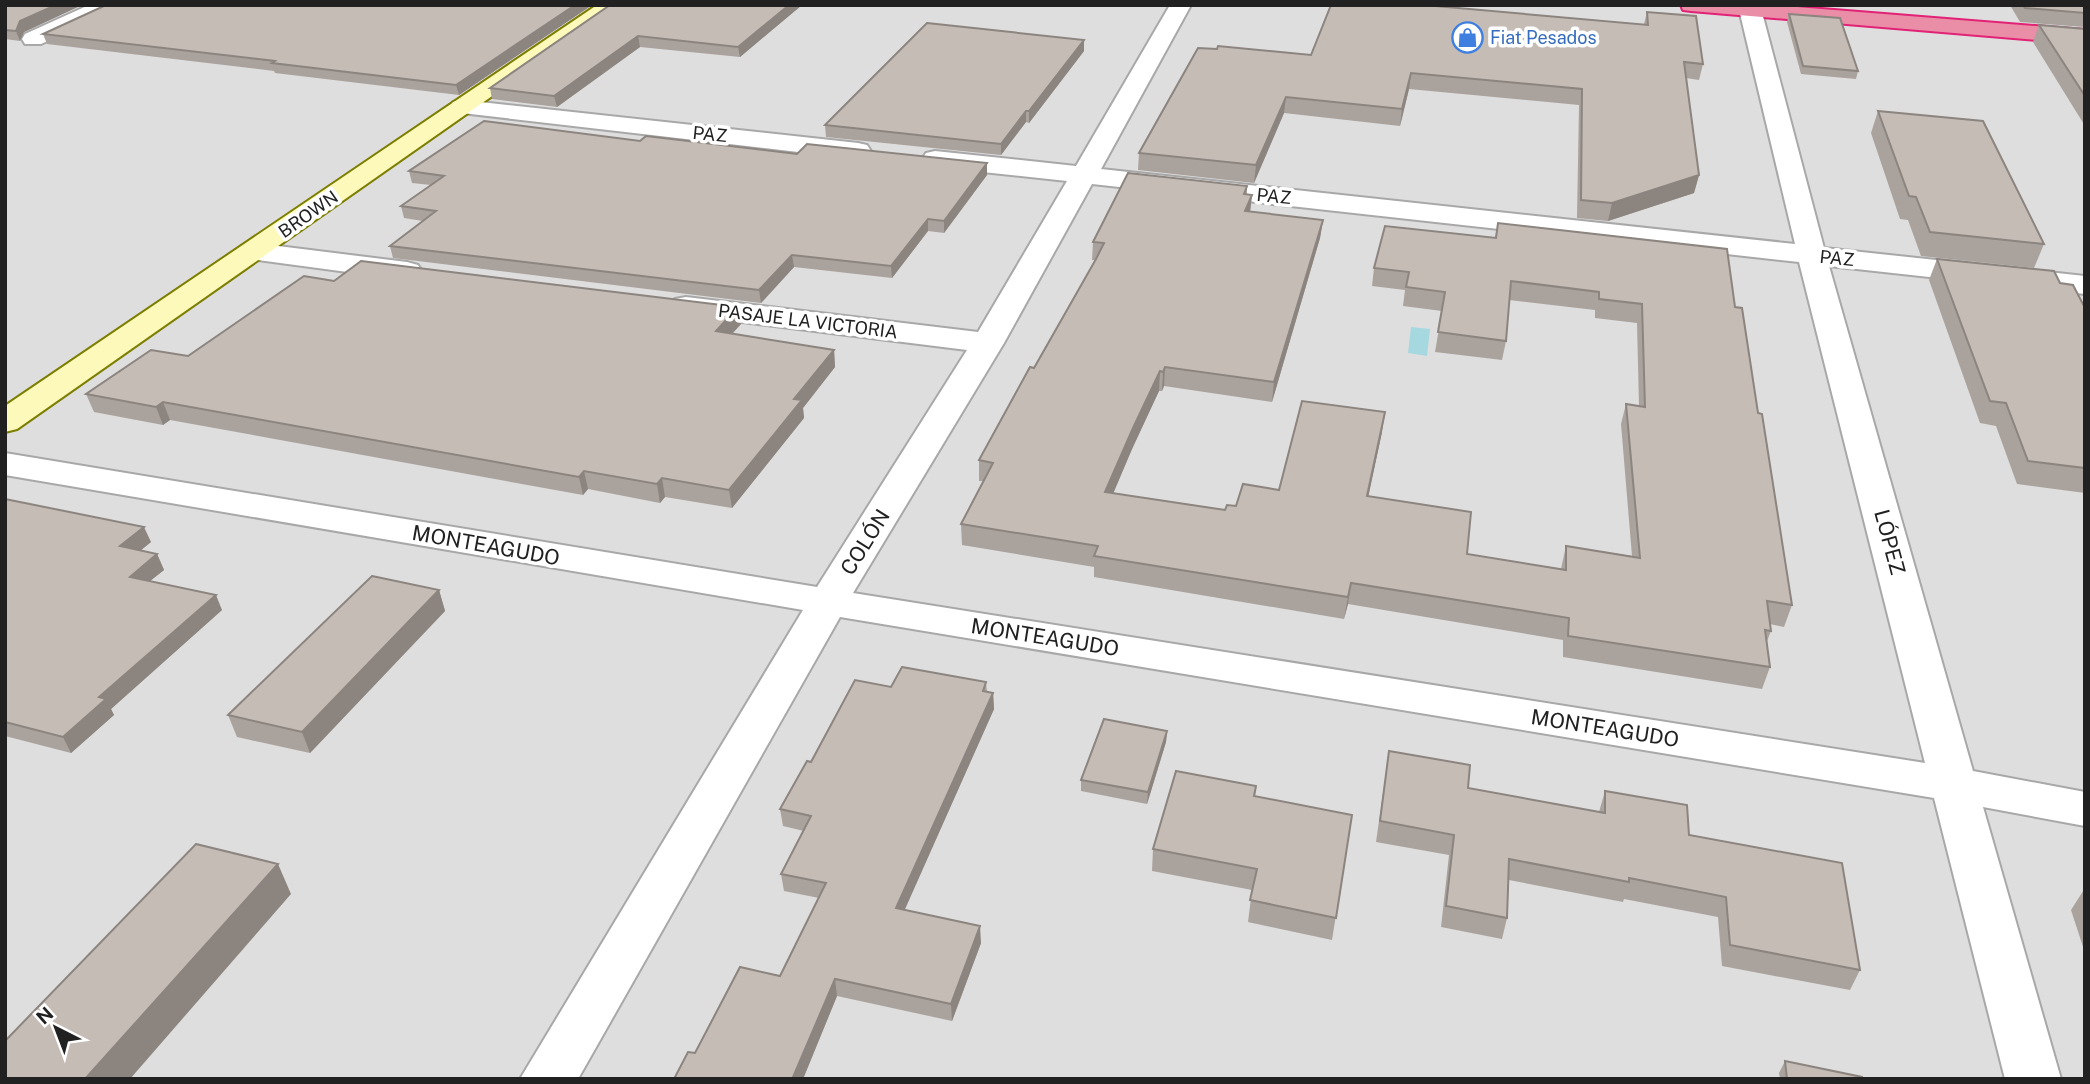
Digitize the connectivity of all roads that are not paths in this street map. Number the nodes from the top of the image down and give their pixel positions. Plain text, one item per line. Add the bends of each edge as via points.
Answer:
1 (107, 5) edge
2 (612, 5) edge
3 (1181, 5) edge
4 (1691, 5) edge
5 (1750, 8) edge
6 (2085, 37) edge
7 (33, 39) dead end
8 (462, 107) junction
9 (878, 153) edge
10 (906, 156) edge
11 (1086, 176) junction
12 (253, 252) junction
13 (1812, 256) junction
14 (433, 275) edge
15 (2085, 285) edge
16 (655, 302) edge
17 (988, 343) junction
18 (5, 422) edge
19 (5, 464) edge
20 (828, 602) junction
21 (1956, 785) junction
22 (2085, 809) edge
23 (548, 1079) edge
24 (2033, 1079) edge

1 - 7 street
2 - 8 street, BROWN
3 - 11 street, COLÓN
4 - 5 highway
5 - 6 highway
5 - 13 street, LÓPEZ
8 - 9 street, PAZ
8 - 12 street, BROWN
10 - 11 street, PAZ
11 - 13 street, PAZ
11 - 17 street, COLÓN
12 - 14 street
12 - 18 street, BROWN
13 - 15 street, PAZ
13 - 21 street, LÓPEZ
16 - 17 street, PASAJE LA VICTORIA
17 - 20 street, COLÓN
19 - 20 street, MONTEAGUDO
20 - 21 street, MONTEAGUDO
20 - 23 street, COLÓN
21 - 22 street, MONTEAGUDO
21 - 24 street, LÓPEZ

